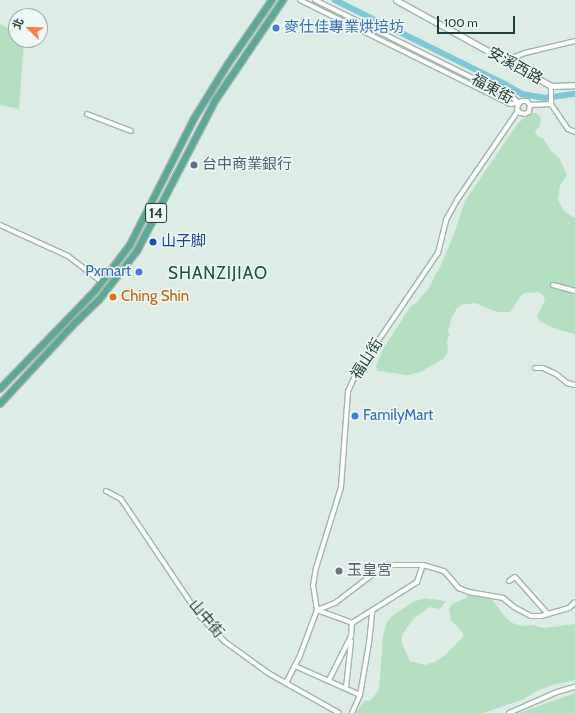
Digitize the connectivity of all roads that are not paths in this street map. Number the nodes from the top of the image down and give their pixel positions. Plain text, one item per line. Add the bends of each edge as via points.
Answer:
1 (272, 0) edge
2 (283, 0) edge
3 (300, 0) edge
4 (316, 0) edge
5 (396, 0) edge
6 (314, 7) junction
7 (335, 10) junction
8 (332, 16) junction
9 (367, 26) junction
10 (364, 32) junction
11 (575, 41) edge
12 (406, 45) junction
13 (403, 51) junction
14 (506, 60) junction
15 (575, 85) edge
16 (551, 86) junction
17 (518, 103) junction
18 (551, 104) junction
19 (530, 105) junction
20 (518, 111) junction
21 (87, 114) dead end
22 (131, 131) dead end
23 (575, 132) edge
24 (0, 226) edge
25 (102, 282) junction
26 (553, 285) dead end
27 (575, 291) edge
28 (534, 368) dead end
29 (575, 385) edge
30 (0, 389) edge
31 (0, 404) edge
32 (106, 491) dead end
33 (423, 565) junction
34 (509, 581) dead end
35 (575, 602) edge
36 (317, 610) junction
37 (372, 612) junction
38 (548, 614) junction
39 (352, 623) junction
40 (351, 636) junction
41 (295, 666) junction
42 (329, 680) junction
43 (286, 683) junction
44 (575, 687) edge
45 (346, 688) junction
46 (360, 695) junction
47 (339, 713) edge
48 (352, 713) edge
49 (509, 713) edge

1 - 25 main road, 14 via 195,117 130,245
2 - 31 main road, 14 via 215,101 137,251 99,300
3 - 6 street, 福東街
4 - 6 street
4 - 7 street, 福東街
5 - 14 street, 安溪西路
6 - 8 street, 福東街
7 - 8 street
7 - 9 street, 福東街
8 - 10 street, 福東街
9 - 10 street
9 - 12 street, 福東街
10 - 13 street, 福東街
11 - 14 street
12 - 13 street
12 - 17 street, 福東街 via 513,98
13 - 17 street, 福東街 via 510,104
14 - 16 street, 安溪西路
15 - 16 street
16 - 18 street
17 - 19 street, 福山街 via 525,101
17 - 20 street
18 - 19 street, 福山街
18 - 23 street via 568,129
19 - 20 street, 福山街 via 527,113 522,114
20 - 36 street, 福山街 via 457,200 446,220 438,253 357,372 348,391 340,487 313,586
21 - 22 street
24 - 25 street via 68,256
25 - 30 main road, 14
26 - 27 street
28 - 29 street via 543,368
32 - 43 street, 山中街 via 121,499 199,615 224,641
33 - 36 street via 386,565 335,603
33 - 37 street via 417,582
33 - 38 street via 444,571 459,588 469,592 502,598 526,614
34 - 38 street via 515,577
35 - 38 street via 569,608
36 - 39 street
36 - 41 street
37 - 39 street
37 - 46 street via 370,643
39 - 40 street
40 - 42 street
40 - 45 street
41 - 42 street
41 - 43 street
42 - 45 street
43 - 47 street, 山中街
44 - 49 street
45 - 46 street
46 - 48 street

